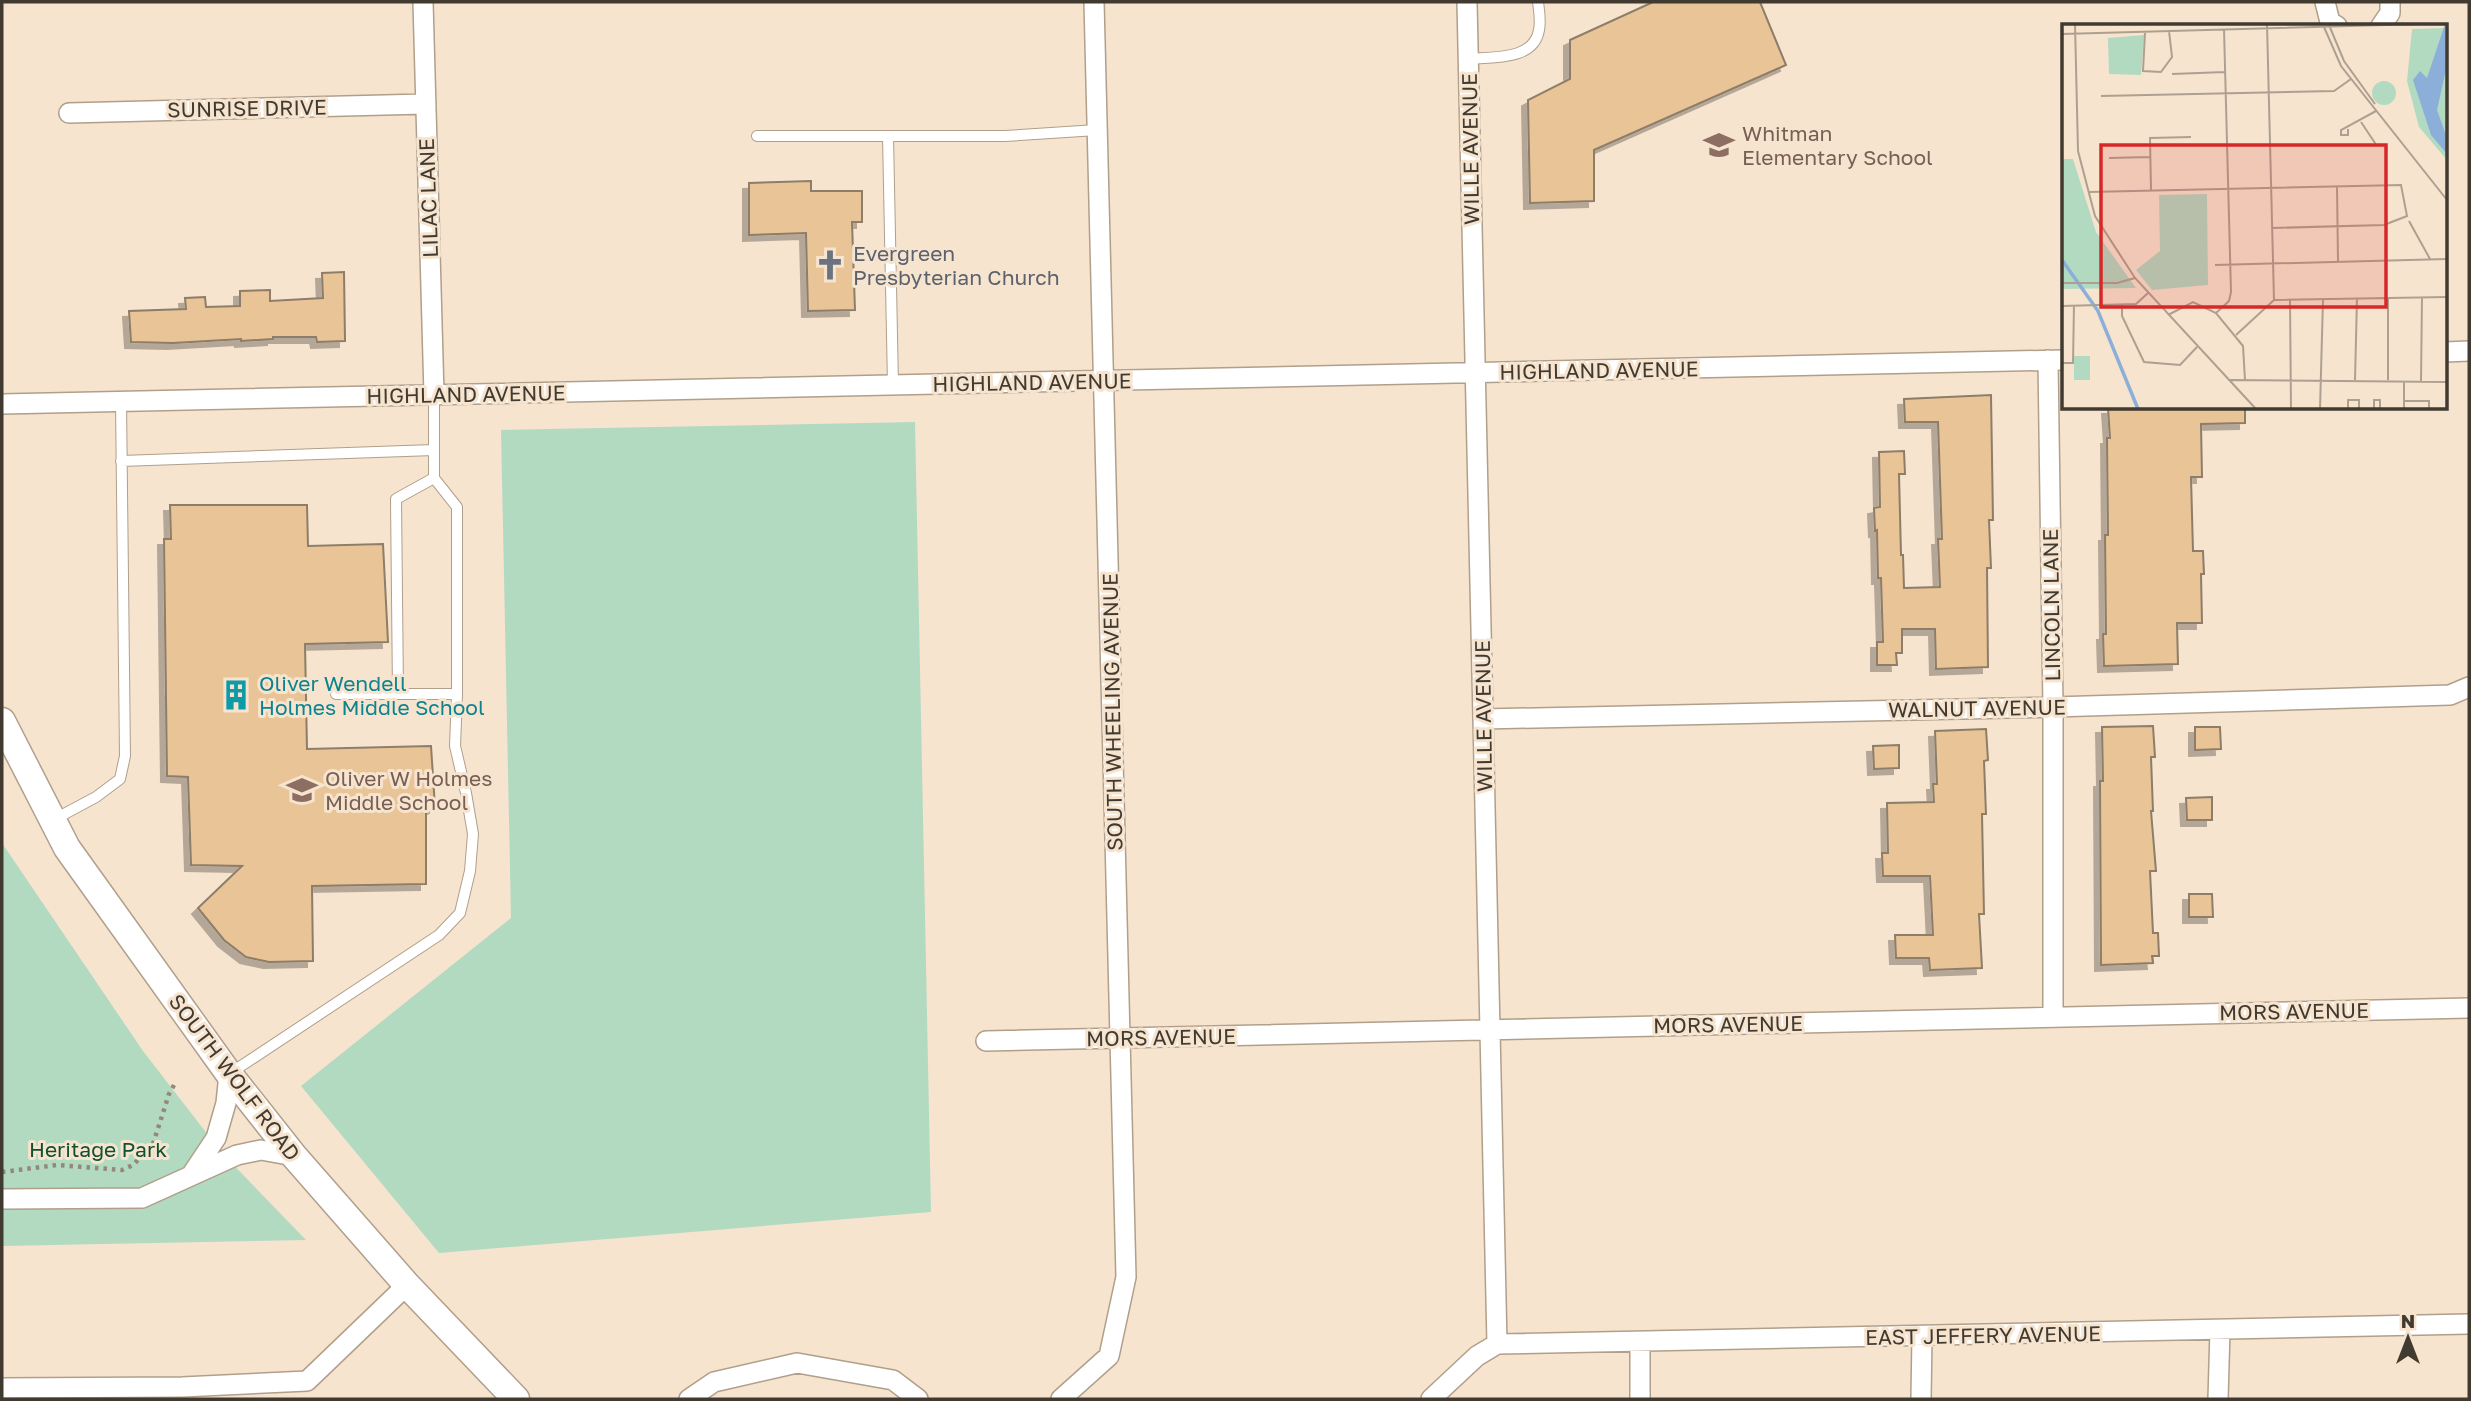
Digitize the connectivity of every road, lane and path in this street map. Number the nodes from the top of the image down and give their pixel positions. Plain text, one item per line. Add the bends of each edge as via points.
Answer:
1 (423, 2) edge
2 (1094, 2) edge
3 (1467, 2) edge
4 (1538, 2) edge
5 (2325, 2) edge
6 (2334, 24) edge
7 (1468, 59) junction
8 (425, 104) junction
9 (69, 113) dead end
10 (1097, 130) junction
11 (757, 136) dead end
12 (888, 136) junction
13 (2469, 351) edge
14 (2446, 352) edge
15 (2056, 360) edge
16 (1475, 372) junction
17 (1104, 380) junction
18 (893, 385) junction
19 (434, 395) junction
20 (121, 401) junction
21 (2, 404) edge
22 (434, 450) junction
23 (121, 461) junction
24 (434, 478) junction
25 (2469, 687) edge
26 (398, 692) junction
27 (336, 694) dead end
28 (457, 694) junction
29 (2053, 707) junction
30 (1483, 719) junction
31 (2, 721) edge
32 (53, 820) junction
33 (2469, 1007) edge
34 (2053, 1017) junction
35 (1491, 1030) junction
36 (1120, 1038) junction
37 (986, 1041) dead end
38 (229, 1074) junction
39 (174, 1085) dead end
40 (295, 1156) junction
41 (2, 1172) edge
42 (192, 1174) junction
43 (2, 1199) edge
44 (407, 1285) junction
45 (2469, 1324) edge
46 (2220, 1330) junction
47 (1922, 1336) junction
48 (1640, 1342) junction
49 (1497, 1344) junction
50 (2, 1388) edge
51 (182, 1393) edge
52 (516, 1399) edge
53 (689, 1399) edge
54 (918, 1399) edge
55 (1061, 1399) edge
56 (1431, 1399) edge
57 (1640, 1399) edge
58 (1921, 1399) edge
59 (2218, 1399) edge

1 - 8 street, LILAC LANE
2 - 10 street, SOUTH WHEELING AVENUE
3 - 7 street, WILLE AVENUE
4 - 7 lane via 1539,30 1534,43 1510,56
5 - 6 street
7 - 16 street, WILLE AVENUE
8 - 9 street, SUNRISE DRIVE
8 - 19 street, LILAC LANE
10 - 12 lane
10 - 17 street, SOUTH WHEELING AVENUE
11 - 12 lane
12 - 18 lane
13 - 14 street
15 - 16 street, HIGHLAND AVENUE
15 - 29 street, LINCOLN LANE
16 - 17 street, HIGHLAND AVENUE
16 - 30 street, WILLE AVENUE
17 - 18 street, HIGHLAND AVENUE
17 - 36 street, SOUTH WHEELING AVENUE
18 - 19 street, HIGHLAND AVENUE
19 - 20 street, HIGHLAND AVENUE
19 - 22 lane
20 - 21 street, HIGHLAND AVENUE
20 - 23 lane
22 - 23 lane
22 - 24 lane
23 - 32 lane via 125,756 120,779
24 - 26 lane via 396,499
24 - 28 lane via 457,507
25 - 29 street, WALNUT AVENUE via 2450,695
26 - 27 lane
26 - 28 lane
28 - 38 lane via 455,746 473,834 460,912 439,935
29 - 30 street, WALNUT AVENUE
29 - 34 street, LINCOLN LANE
30 - 35 street, WILLE AVENUE
31 - 32 main road, SOUTH WOLF ROAD
32 - 38 main road, SOUTH WOLF ROAD via 67,849
33 - 34 street, MORS AVENUE
34 - 35 street, MORS AVENUE
35 - 36 street, MORS AVENUE
35 - 49 street, WILLE AVENUE
36 - 37 street, MORS AVENUE
36 - 55 street, SOUTH WHEELING AVENUE via 1126,1277 1110,1356
38 - 40 main road, SOUTH WOLF ROAD
38 - 42 street via 216,1138
39 - 41 path via 153,1143 133,1165 122,1170 57,1165
40 - 42 street via 261,1150
40 - 44 main road, SOUTH WOLF ROAD
42 - 43 street via 142,1198
44 - 51 street via 307,1381
44 - 52 main road, SOUTH WOLF ROAD
45 - 46 street, EAST JEFFERY AVENUE
46 - 47 street, EAST JEFFERY AVENUE
46 - 59 street
47 - 48 street, EAST JEFFERY AVENUE
47 - 58 street
48 - 49 street, EAST JEFFERY AVENUE
48 - 57 street
49 - 56 street via 1477,1356
50 - 51 street
53 - 54 street via 713,1382 797,1363 894,1380

